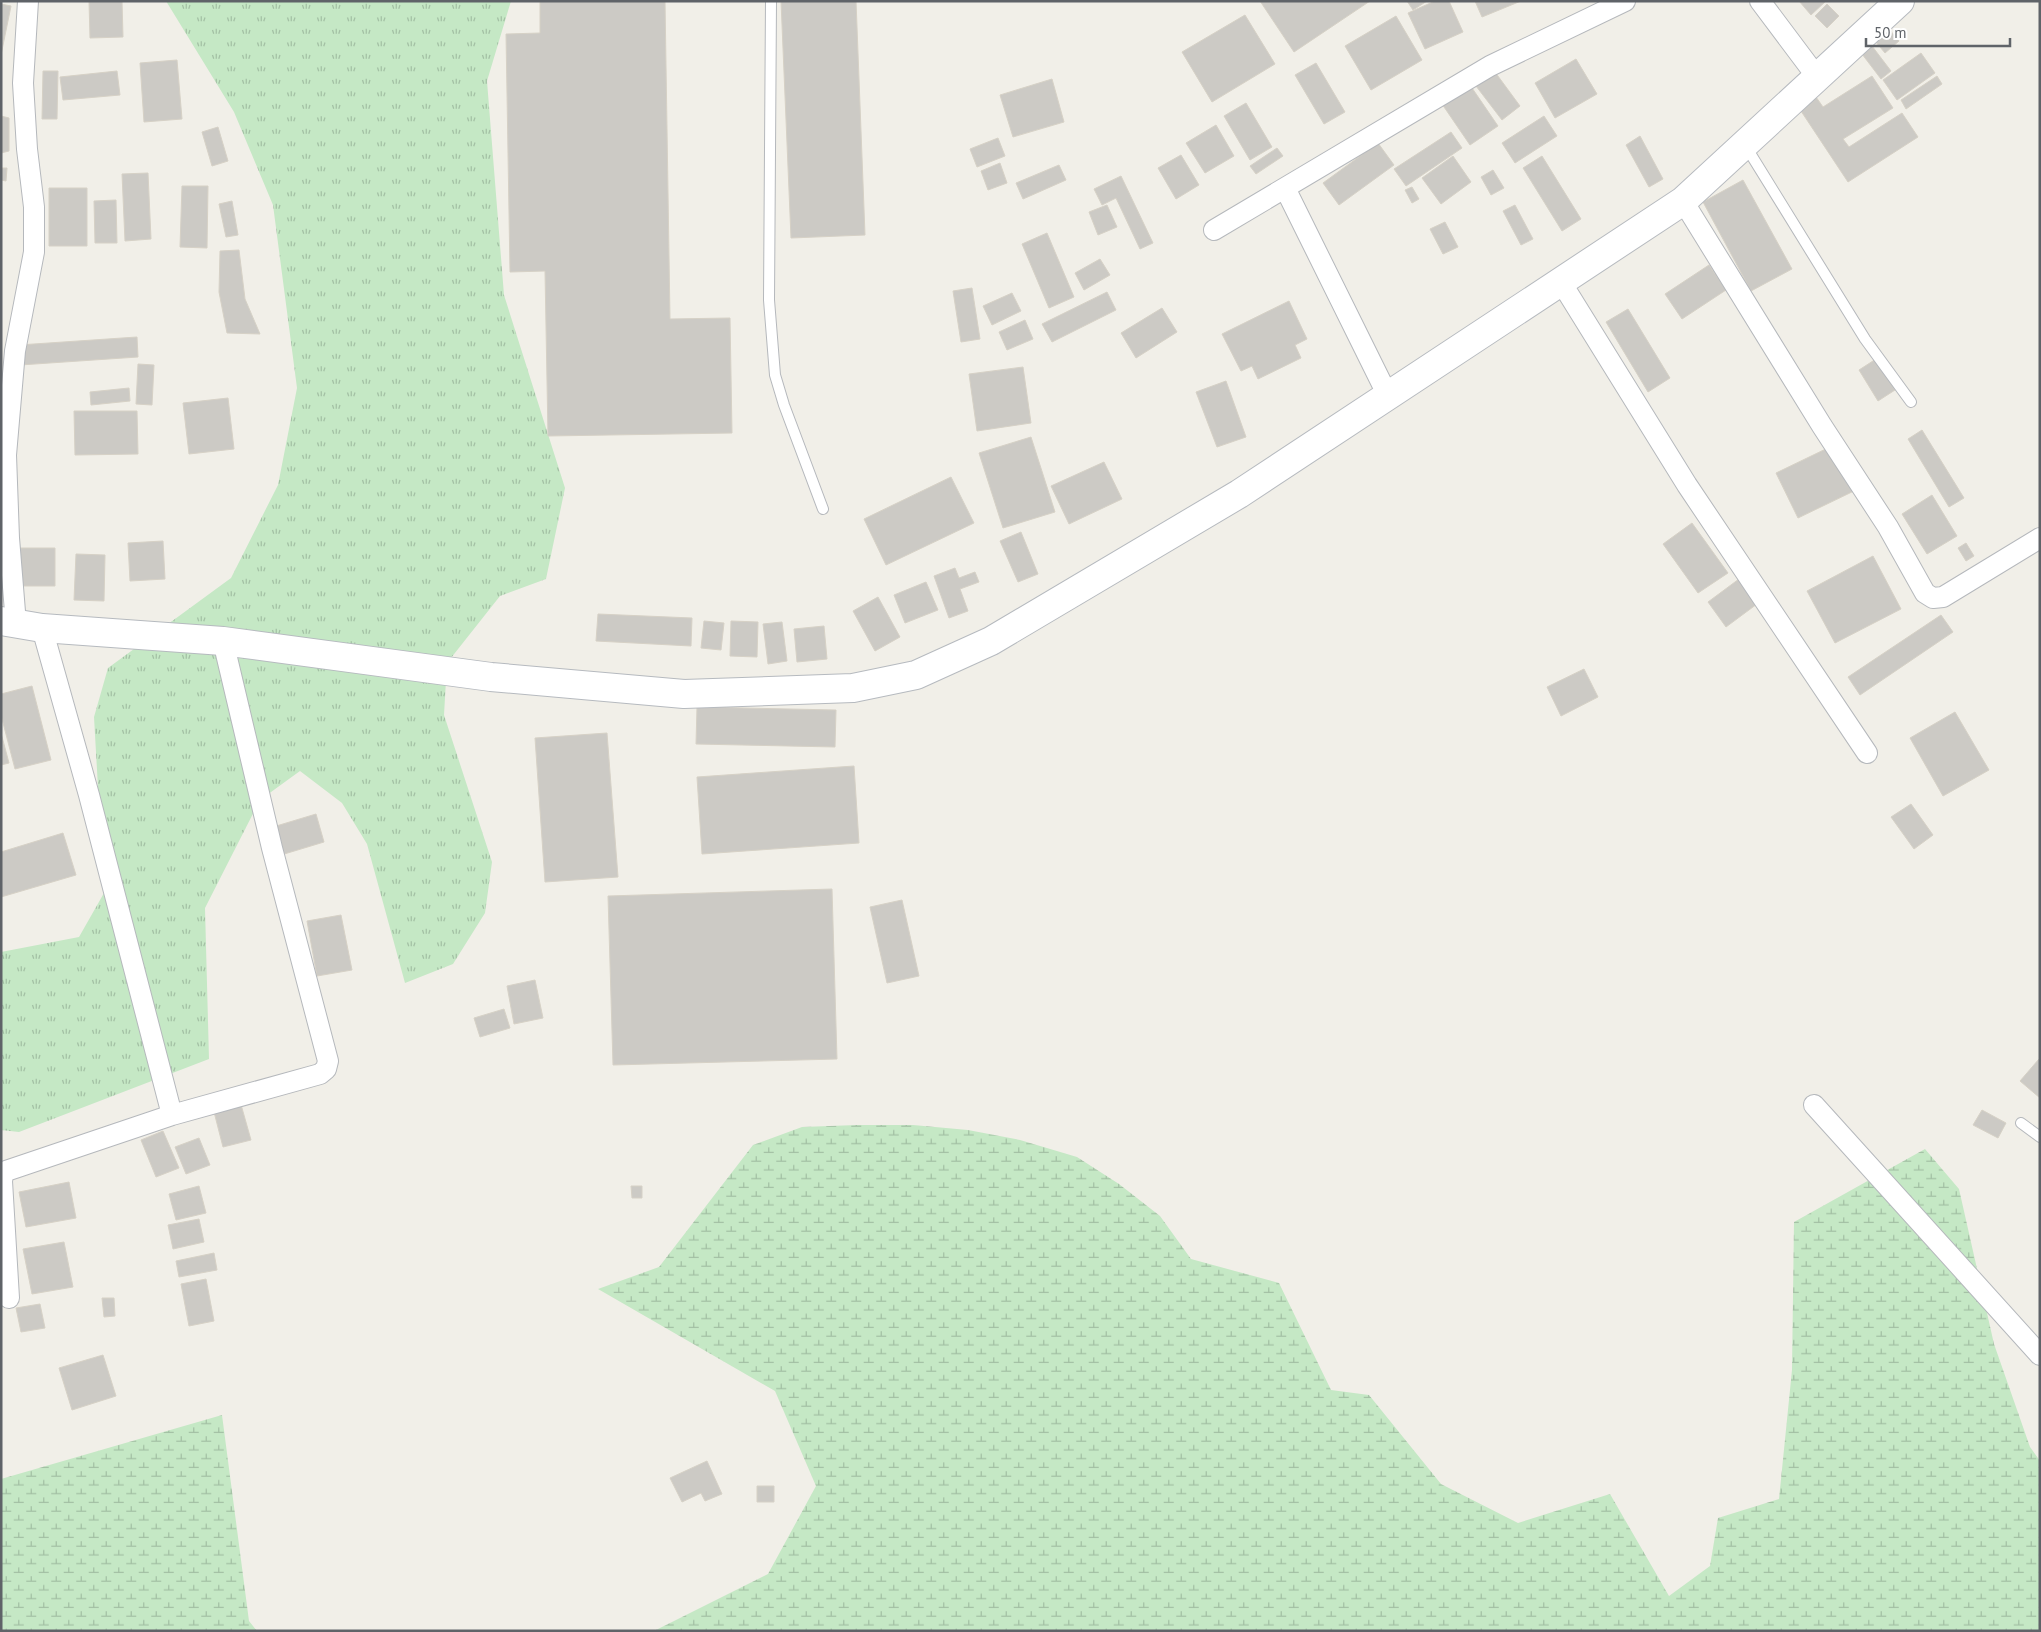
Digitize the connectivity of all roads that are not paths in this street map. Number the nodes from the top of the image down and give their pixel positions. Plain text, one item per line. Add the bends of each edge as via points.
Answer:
1 (28, 1) edge
2 (771, 1) edge
3 (1625, 1) edge
4 (1760, 1) edge
5 (1900, 1) edge
6 (1817, 77) junction
7 (1745, 144) junction
8 (1285, 188) junction
9 (1682, 201) junction
10 (1214, 230) dead end
11 (1561, 282) junction
12 (1388, 396) junction
13 (1911, 402) dead end
14 (823, 509) dead end
15 (2040, 538) edge
16 (20, 624) edge
17 (223, 641) junction
18 (1867, 753) dead end
19 (1814, 1105) dead end
20 (172, 1115) junction
21 (2020, 1123) dead end
22 (2040, 1137) edge
23 (9, 1298) dead end
24 (2040, 1355) edge

1 - 16 street via 23,83 34,207 34,252 15,351 6,455 9,538
2 - 14 lane via 771,338 775,375 784,405
3 - 8 street via 1490,66
4 - 6 street
5 - 6 main road
6 - 7 main road
7 - 9 main road
7 - 13 lane via 1865,339
8 - 10 street
8 - 12 street
9 - 11 main road
9 - 15 street via 1888,527 1925,594 1933,598 1943,597
11 - 12 main road
11 - 18 street via 1687,484
12 - 17 main road via 1239,494 991,641 916,675 853,688 684,694 491,677
16 - 17 main road
16 - 20 street via 91,804
17 - 20 street via 272,848 328,1061 320,1074
19 - 24 street
20 - 23 street via 6,1171 2,1181
21 - 22 lane

